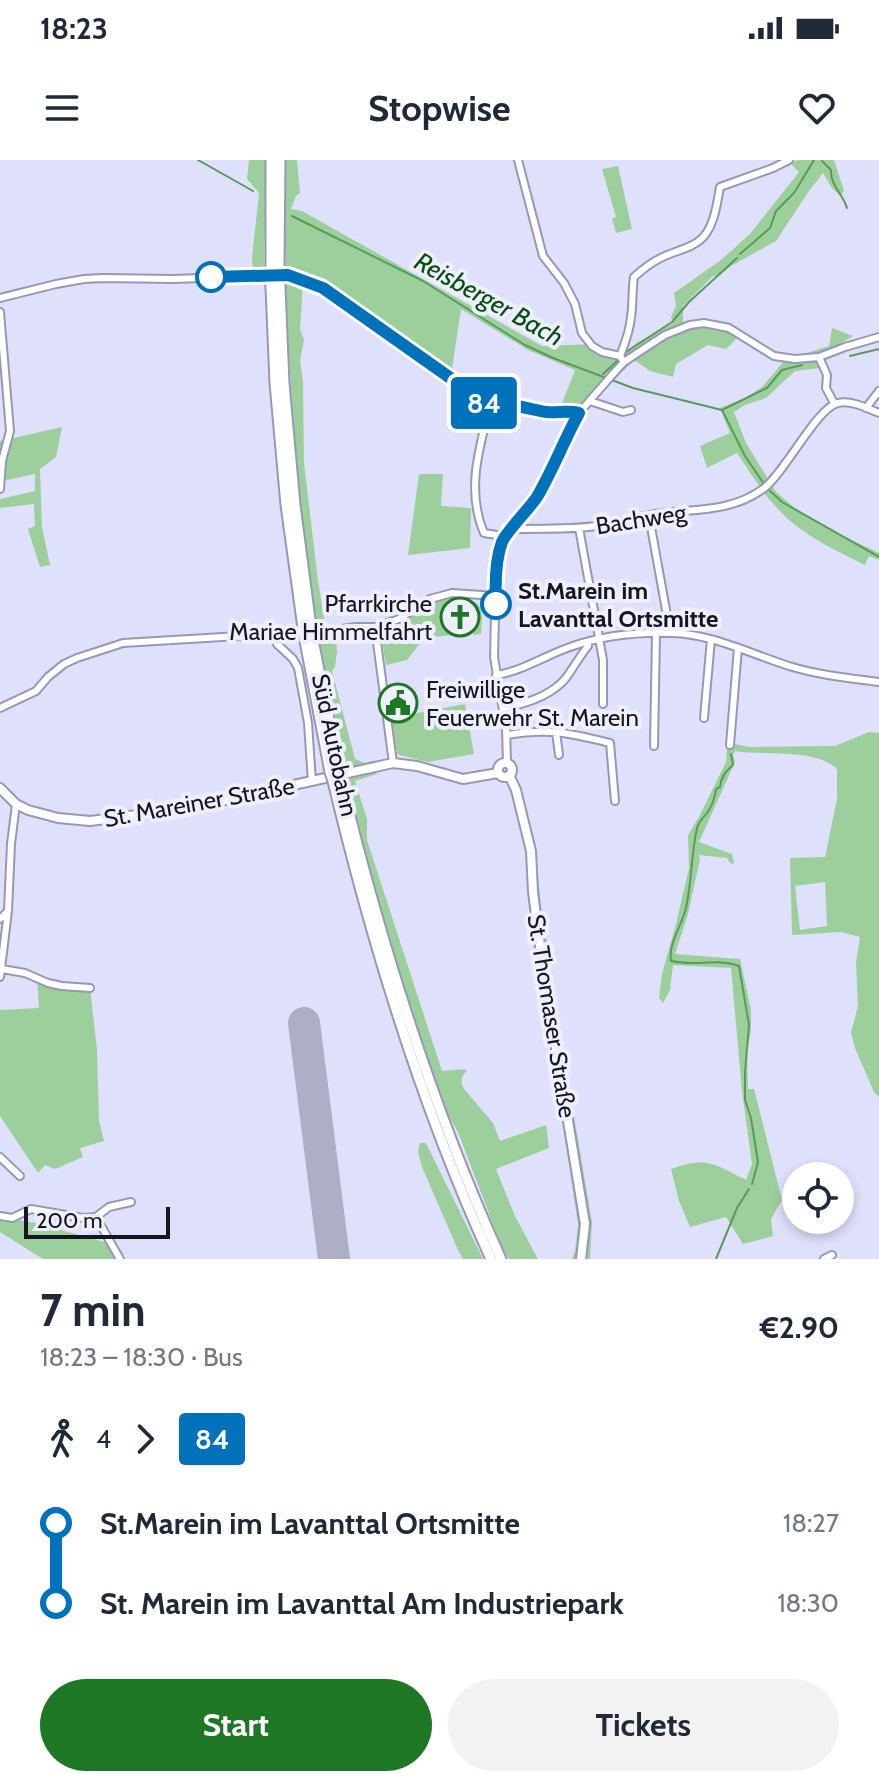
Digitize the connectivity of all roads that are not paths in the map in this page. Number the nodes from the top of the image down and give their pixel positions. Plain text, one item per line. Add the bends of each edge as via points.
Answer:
1 (271, 160) edge
2 (280, 160) edge
3 (518, 160) edge
4 (789, 160) edge
5 (275, 265) junction
6 (0, 298) edge
7 (0, 312) edge
8 (879, 337) edge
9 (819, 357) junction
10 (622, 359) junction
11 (879, 391) edge
12 (590, 401) junction
13 (834, 403) junction
14 (490, 406) junction
15 (866, 408) junction
16 (631, 410) dead end
17 (579, 413) junction
18 (879, 413) edge
19 (0, 489) edge
20 (649, 516) junction
21 (514, 527) junction
22 (579, 528) junction
23 (503, 539) junction
24 (496, 596) junction
25 (375, 627) junction
26 (670, 632) junction
27 (271, 634) junction
28 (656, 634) junction
29 (600, 639) junction
30 (711, 639) junction
31 (588, 642) junction
32 (738, 648) junction
33 (496, 675) junction
34 (879, 682) edge
35 (603, 704) dead end
36 (0, 708) edge
37 (503, 708) junction
38 (704, 718) dead end
39 (556, 732) junction
40 (507, 735) junction
41 (730, 745) dead end
42 (654, 746) dead end
43 (559, 755) dead end
44 (393, 763) junction
45 (507, 763) junction
46 (498, 773) junction
47 (509, 775) junction
48 (336, 776) junction
49 (312, 782) junction
50 (0, 788) edge
51 (615, 801) dead end
52 (16, 804) junction
53 (8, 911) junction
54 (0, 919) edge
55 (1, 973) edge
56 (90, 988) dead end
57 (0, 1157) edge
58 (20, 1176) dead end
59 (131, 1202) dead end
60 (0, 1216) edge
61 (96, 1217) junction
62 (832, 1255) dead end
63 (120, 1259) edge
64 (491, 1259) edge
65 (501, 1259) edge
66 (581, 1259) edge
67 (824, 1259) edge

1 - 5 highway, Süd Autobahn
2 - 5 highway, Süd Autobahn
3 - 10 street via 543,256 575,304 582,333 592,346
4 - 10 street via 720,187 704,237 634,277
5 - 48 highway, Süd Autobahn, bridge via 307,628
6 - 14 street via 93,278 288,275 323,288
7 - 19 street via 10,431
8 - 9 street
9 - 10 street via 774,356 729,328 704,323 665,335
9 - 13 street
10 - 12 street
11 - 15 street
12 - 16 street
12 - 17 street
13 - 15 street
13 - 20 street, Bachweg via 766,486 718,509
14 - 17 street via 517,404
14 - 23 street via 475,470 475,503 484,533
15 - 18 street
17 - 21 street via 547,480
20 - 22 street, Bachweg
20 - 26 street
21 - 22 street, Bachweg
21 - 23 street
22 - 29 street
23 - 24 street
24 - 25 street via 452,593
24 - 33 street
25 - 27 street
25 - 44 street
26 - 28 street
26 - 30 street
27 - 36 street via 123,643 64,664 36,691
27 - 49 street via 298,668
28 - 29 street
28 - 42 street
29 - 31 street
29 - 35 street
30 - 32 street
30 - 38 street
31 - 33 street
31 - 37 street via 565,680 525,704
32 - 34 street via 794,667
32 - 41 street
33 - 37 street
37 - 40 street
39 - 40 street
39 - 43 street
39 - 51 street via 610,743
40 - 45 street
44 - 46 main road, St. Mareiner Straße via 463,779
44 - 49 main road, St. Mareiner Straße
45 - 46 main road
45 - 47 main road
46 - 47 main road
47 - 66 main road, St. Thomaser Straße via 531,851 543,969 585,1224
48 - 64 highway, Süd Autobahn via 367,916 410,1053
48 - 65 highway, Süd Autobahn via 417,1049
49 - 52 main road, St. Mareiner Straße via 185,809 90,821 48,816
50 - 52 main road, St. Mareiner Straße
52 - 53 street
53 - 54 street
53 - 55 street
55 - 56 street
57 - 58 street
59 - 61 street via 109,1207
60 - 61 street via 12,1218 31,1209
61 - 63 street
62 - 67 street

